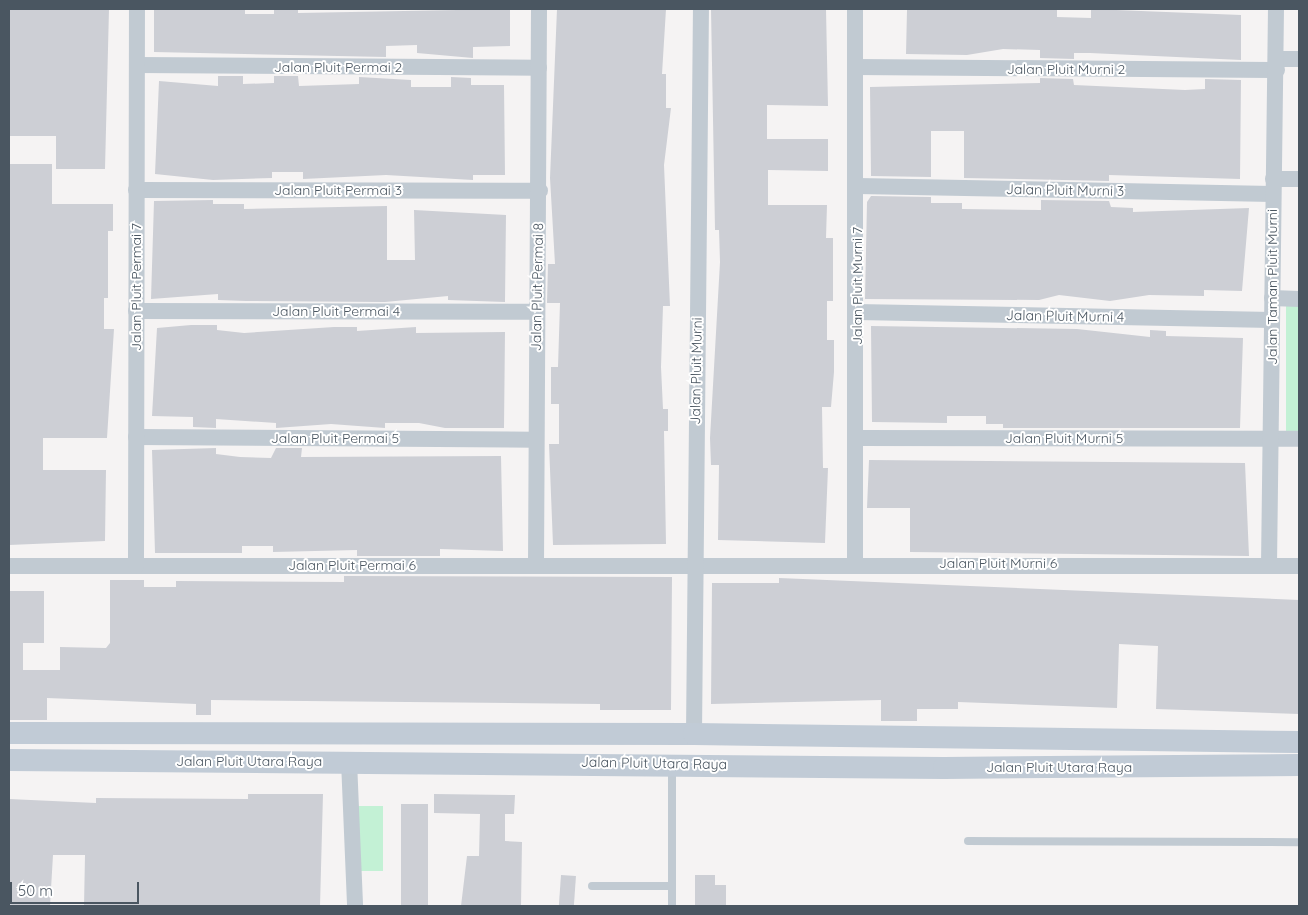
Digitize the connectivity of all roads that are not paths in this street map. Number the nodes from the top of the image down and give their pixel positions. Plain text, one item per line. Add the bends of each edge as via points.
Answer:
1 (137, 9) edge
2 (539, 9) edge
3 (701, 9) edge
4 (855, 9) edge
5 (1276, 9) edge
6 (1299, 59) edge
7 (137, 65) junction
8 (1277, 65) junction
9 (855, 67) junction
10 (539, 68) junction
11 (1299, 179) edge
12 (858, 186) junction
13 (1273, 187) junction
14 (136, 190) junction
15 (540, 191) junction
16 (1272, 298) junction
17 (1299, 299) edge
18 (136, 311) junction
19 (536, 312) junction
20 (857, 312) junction
21 (1272, 320) junction
22 (136, 436) junction
23 (856, 438) junction
24 (1272, 438) junction
25 (1299, 439) edge
26 (534, 440) junction
27 (696, 563) junction
28 (854, 563) junction
29 (536, 565) junction
30 (1269, 565) junction
31 (9, 566) edge
32 (136, 566) junction
33 (1299, 566) edge
34 (9, 733) edge
35 (687, 734) junction
36 (946, 739) junction
37 (1299, 742) edge
38 (9, 760) edge
39 (349, 761) junction
40 (676, 763) junction
41 (1299, 765) edge
42 (944, 768) junction
43 (968, 841) dead end
44 (1299, 842) edge
45 (592, 886) dead end
46 (672, 886) junction
47 (355, 906) edge
48 (672, 906) edge

1 - 7 street, Jalan Pluit Permai 7
2 - 10 street, Jalan Pluit Permai 8
3 - 27 street, Jalan Pluit Murni
4 - 9 street, Jalan Pluit Murni 7
5 - 8 street, Jalan Taman Pluit Murni
6 - 8 street, Jalan Pluit Murni 2
7 - 10 street, Jalan Pluit Permai 2
7 - 14 street, Jalan Pluit Permai 7
8 - 9 street, Jalan Pluit Murni 2
8 - 13 street, Jalan Taman Pluit Murni
9 - 12 street, Jalan Pluit Murni 7
10 - 15 street, Jalan Pluit Permai 8
11 - 13 street, Jalan Pluit Murni 3
12 - 13 street, Jalan Pluit Murni 3
12 - 20 street, Jalan Pluit Murni 7
13 - 16 street, Jalan Taman Pluit Murni
14 - 15 street, Jalan Pluit Permai 3
14 - 18 street, Jalan Pluit Permai 7
15 - 19 street, Jalan Pluit Permai 8
16 - 17 street
16 - 21 street, Jalan Taman Pluit Murni
18 - 19 street, Jalan Pluit Permai 4
18 - 22 street, Jalan Pluit Permai 7
19 - 26 street, Jalan Pluit Permai 8
20 - 21 street, Jalan Pluit Murni 4
20 - 23 street, Jalan Pluit Murni 7
21 - 24 street, Jalan Taman Pluit Murni
22 - 26 street, Jalan Pluit Permai 5
22 - 32 street, Jalan Pluit Permai 7
23 - 24 street, Jalan Pluit Murni 5
23 - 28 street, Jalan Pluit Murni 7
24 - 25 street, Jalan Pluit Murni 5
24 - 30 street, Jalan Taman Pluit Murni
26 - 29 street, Jalan Pluit Permai 8
27 - 28 street, Jalan Pluit Murni 6
27 - 29 street, Jalan Pluit Permai 6
27 - 35 street, Jalan Pluit Murni
28 - 30 street, Jalan Pluit Murni 6
29 - 32 street, Jalan Pluit Permai 6
30 - 33 street, Jalan Pluit Murni 6
31 - 32 street, Jalan Pluit Permai 6
34 - 35 street, Jalan Pluit Utara Raya
35 - 36 street, Jalan Pluit Utara Raya
35 - 40 street
36 - 37 street, Jalan Pluit Utara Raya
36 - 42 street
38 - 39 street, Jalan Pluit Utara Raya
39 - 40 street, Jalan Pluit Utara Raya
39 - 47 street
40 - 42 street, Jalan Pluit Utara Raya
40 - 46 lane
41 - 42 street, Jalan Pluit Utara Raya
43 - 44 lane
45 - 46 lane
46 - 48 lane

